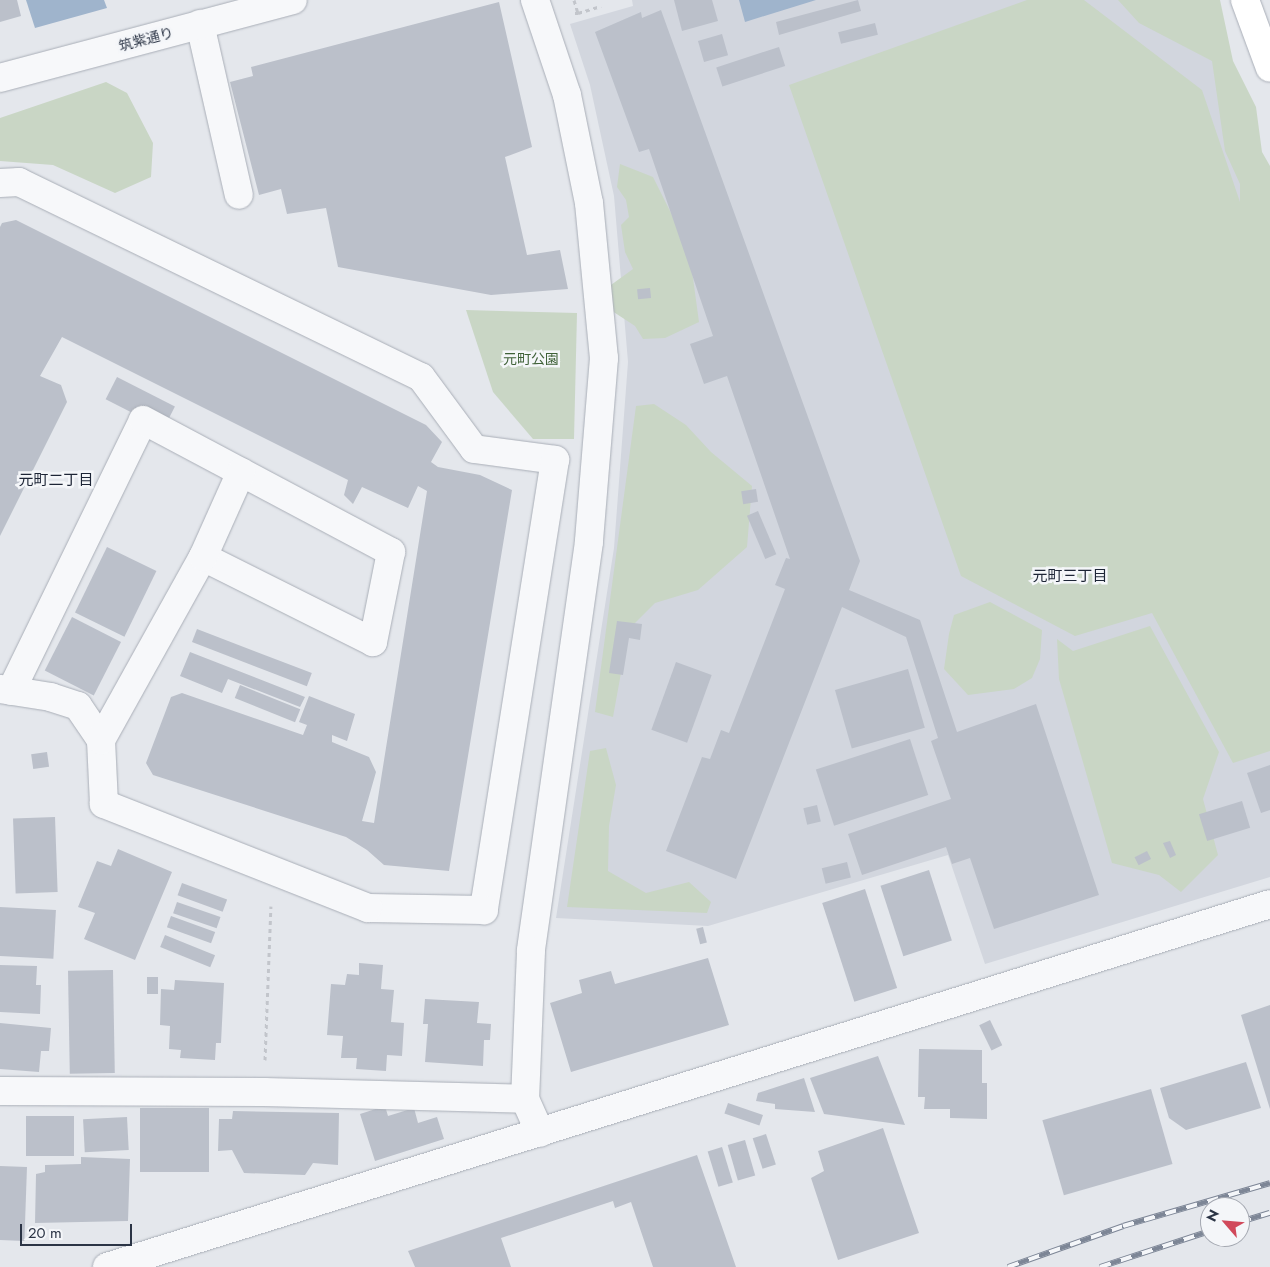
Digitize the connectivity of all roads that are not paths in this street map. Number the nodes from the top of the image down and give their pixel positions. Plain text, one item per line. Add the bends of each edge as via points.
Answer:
1 (293, 0) edge
2 (535, 0) edge
3 (1244, 0) edge
4 (200, 24) junction
5 (1270, 68) edge
6 (0, 78) edge
7 (0, 183) edge
8 (239, 195) dead end
9 (241, 472) junction
10 (203, 557) junction
11 (5, 690) edge
12 (102, 740) junction
13 (1270, 904) edge
14 (0, 1091) edge
15 (524, 1099) junction
16 (540, 1133) junction
17 (107, 1267) edge

1 - 4 street, 筑紫通り
2 - 15 street via 567,95 589,203 604,358 589,542 534,919
3 - 5 main road
4 - 6 street, 筑紫通り
4 - 8 street
7 - 12 street via 19,182 421,377 474,449 555,460 484,910 368,908 104,804
9 - 10 street
9 - 10 street via 391,552 373,642
9 - 11 street via 143,420
10 - 12 street
11 - 12 street via 51,697 78,706
13 - 16 street
14 - 15 street via 264,1092
15 - 16 street
16 - 17 street

